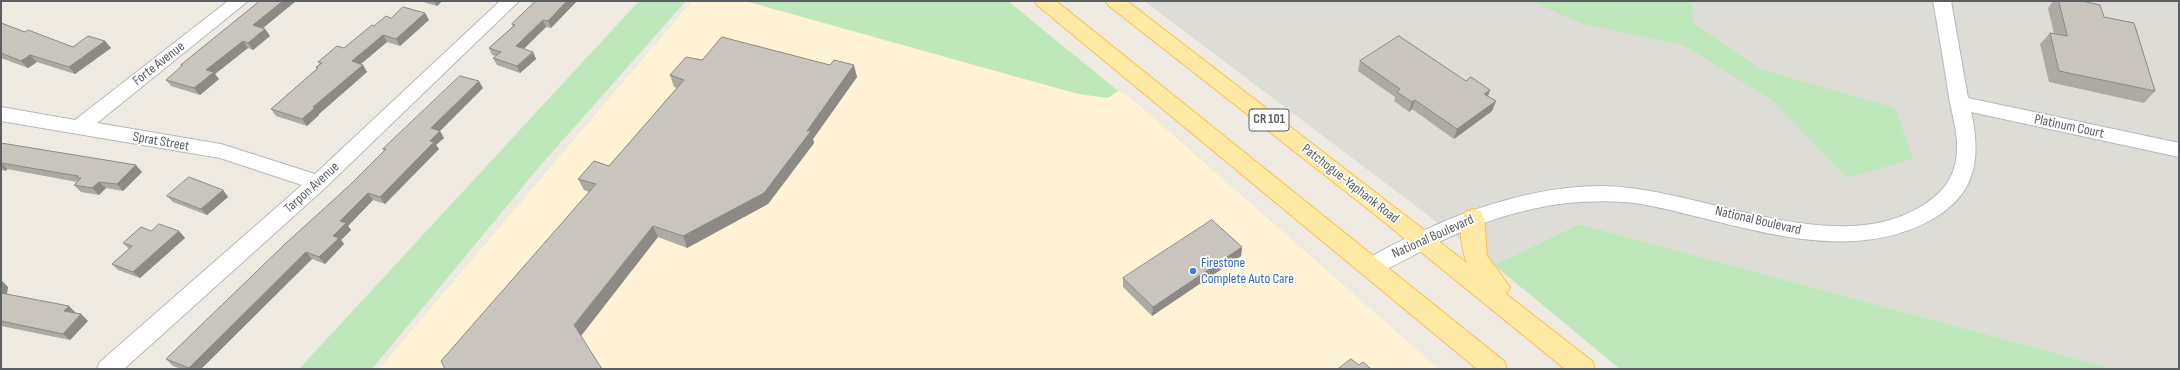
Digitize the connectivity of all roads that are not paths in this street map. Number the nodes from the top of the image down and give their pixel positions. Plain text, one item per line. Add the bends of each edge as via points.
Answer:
1 (239, 1) edge
2 (510, 1) edge
3 (1044, 1) edge
4 (1115, 1) edge
5 (1942, 1) edge
6 (1960, 103) junction
7 (1, 114) edge
8 (79, 127) junction
9 (2179, 150) edge
10 (318, 183) junction
11 (1473, 218) junction
12 (1422, 240) junction
13 (1371, 266) junction
14 (1562, 352) junction
15 (108, 369) edge
16 (1495, 369) edge
17 (1583, 369) edge

1 - 8 street, Forte Avenue
2 - 10 street, Tarpon Avenue
3 - 13 main road
4 - 12 main road, Patchogue-Yaphank Road / CR 101
5 - 6 street, National Boulevard
6 - 9 street, Platinum Court
6 - 11 street, National Boulevard via 1967,151 1962,178 1946,199 1934,209 1906,224 1885,230 1849,234 1806,232 1664,200 1615,193 1557,195
7 - 8 street, Sprat Street
8 - 10 street, Sprat Street via 221,151
10 - 15 street, Tarpon Avenue
11 - 12 street, National Boulevard
11 - 14 main road via 1474,256 1478,265
12 - 13 street, National Boulevard
12 - 14 main road, Patchogue-Yaphank Road / CR 101
13 - 16 main road
14 - 17 main road, Patchogue-Yaphank Road / CR 101

